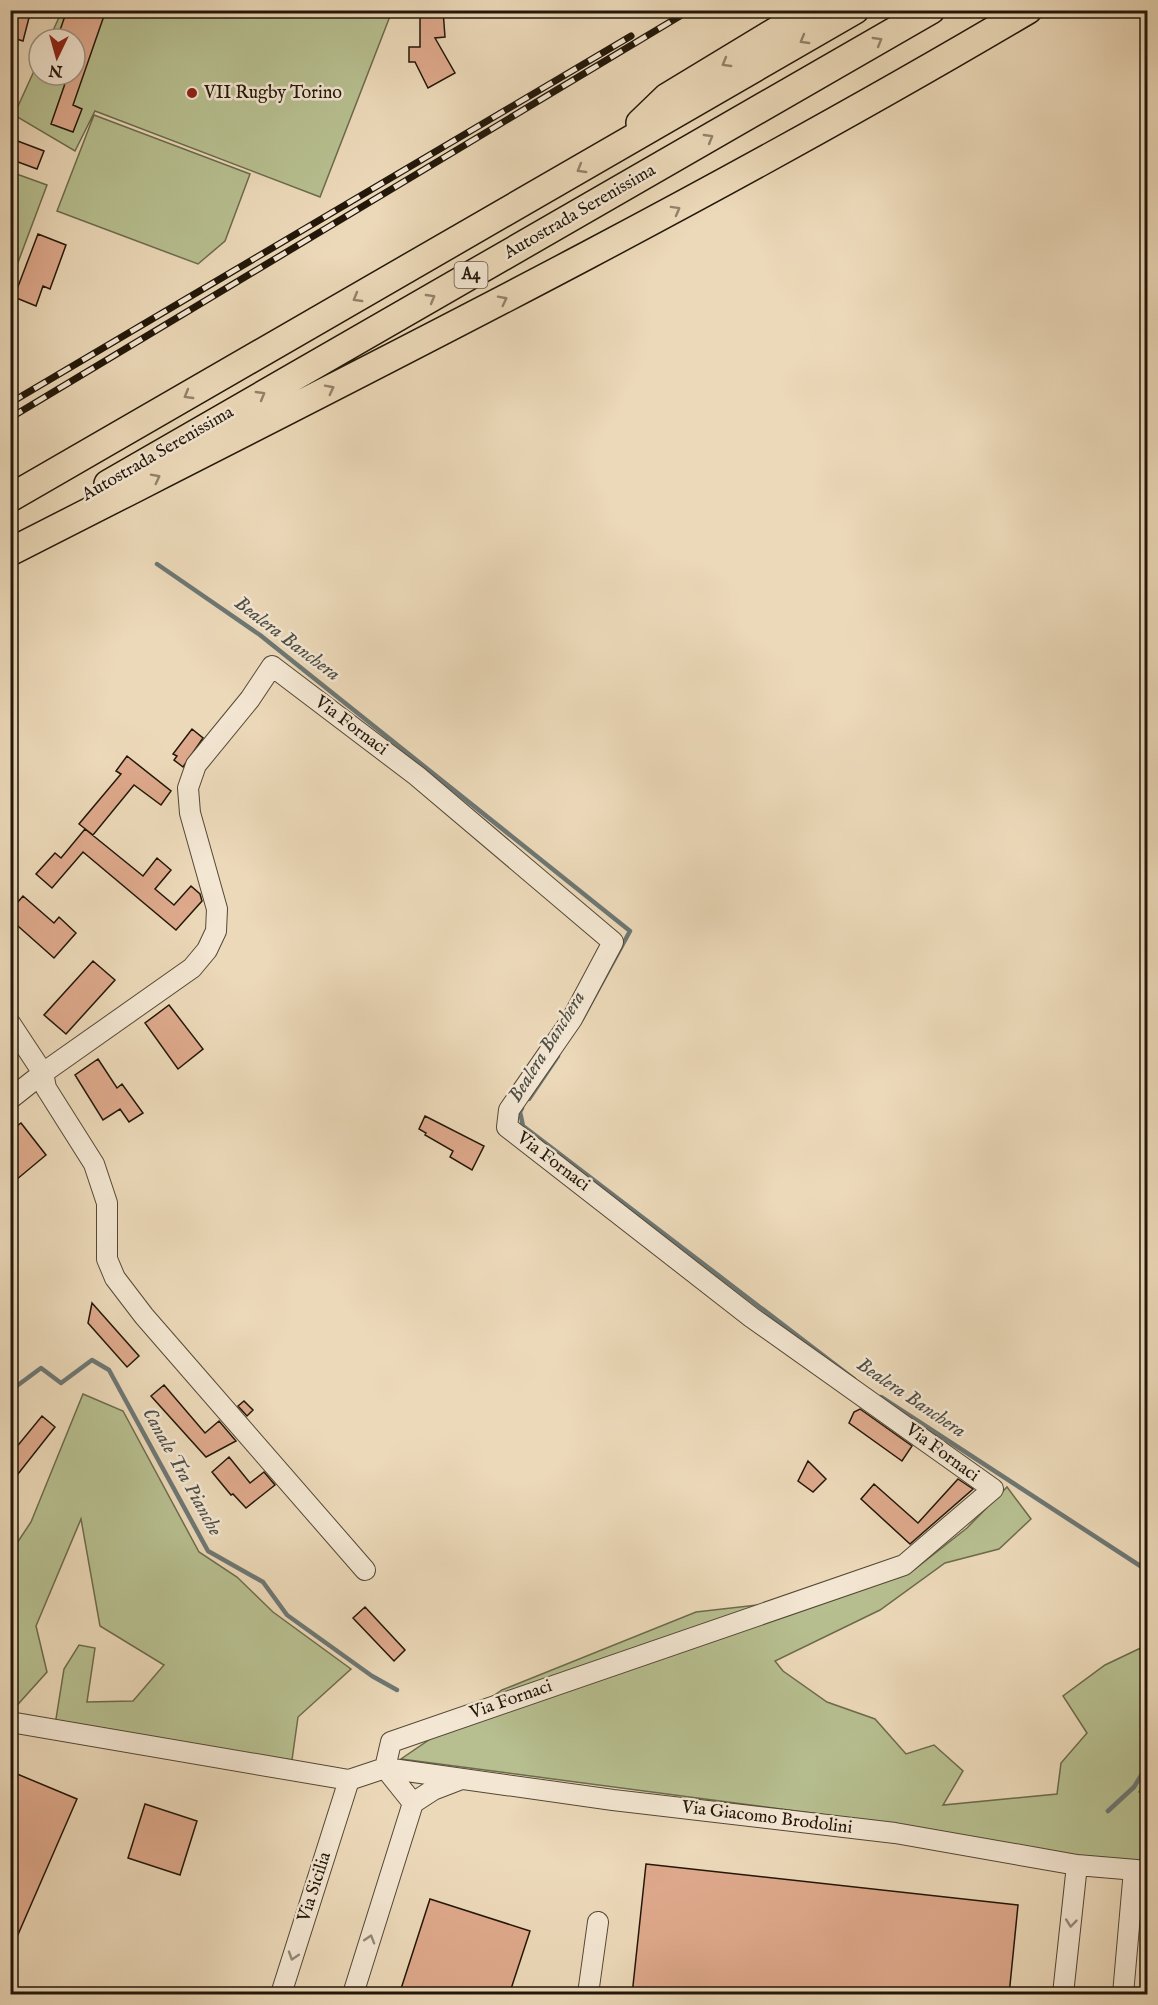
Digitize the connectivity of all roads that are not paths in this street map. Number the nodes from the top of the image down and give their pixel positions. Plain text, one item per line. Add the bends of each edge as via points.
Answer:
1 (811, 10) edge
2 (855, 10) edge
3 (931, 10) edge
4 (1028, 10) edge
5 (1039, 10) edge
6 (913, 79) junction
7 (608, 153) junction
8 (10, 498) edge
9 (10, 540) edge
10 (10, 552) edge
11 (10, 1023) edge
12 (43, 1072) junction
13 (10, 1099) edge
14 (365, 1570) dead end
15 (10, 1722) edge
16 (385, 1768) junction
17 (462, 1779) junction
18 (349, 1780) junction
19 (413, 1803) junction
20 (1077, 1865) junction
21 (1141, 1870) edge
22 (598, 1922) dead end
23 (281, 1995) edge
24 (353, 1995) edge
25 (588, 1995) edge
26 (1063, 1995) edge
27 (1122, 1995) edge

1 -> 7 highway via 667,97
2 -> 7 highway, Autostrada Serenissima / A4
9 -> 3 highway, Autostrada Serenissima / A4
4 - 6 highway
5 - 6 highway
10 -> 6 highway via 613,244
7 -> 8 highway, Autostrada Serenissima / A4
11 - 12 street
12 - 13 street
12 - 14 street via 46,1088 102,1181 107,1203 107,1259 115,1278
12 - 16 street, Via Fornaci via 192,968 207,950 216,931 217,909 190,813 188,788 196,765 272,666 417,776 613,942 572,1019 509,1110 507,1127 751,1317 993,1489 904,1564 391,1742
15 - 18 street
16 - 17 street, Via Giacomo Brodolini
16 - 18 street
16 - 19 street
17 - 19 street
17 - 20 street, Via Giacomo Brodolini via 895,1833
18 -> 23 street, Via Sicilia
24 -> 19 street
20 - 21 street, Via Giacomo Brodolini
20 -> 26 street
21 - 27 street
22 - 25 street

